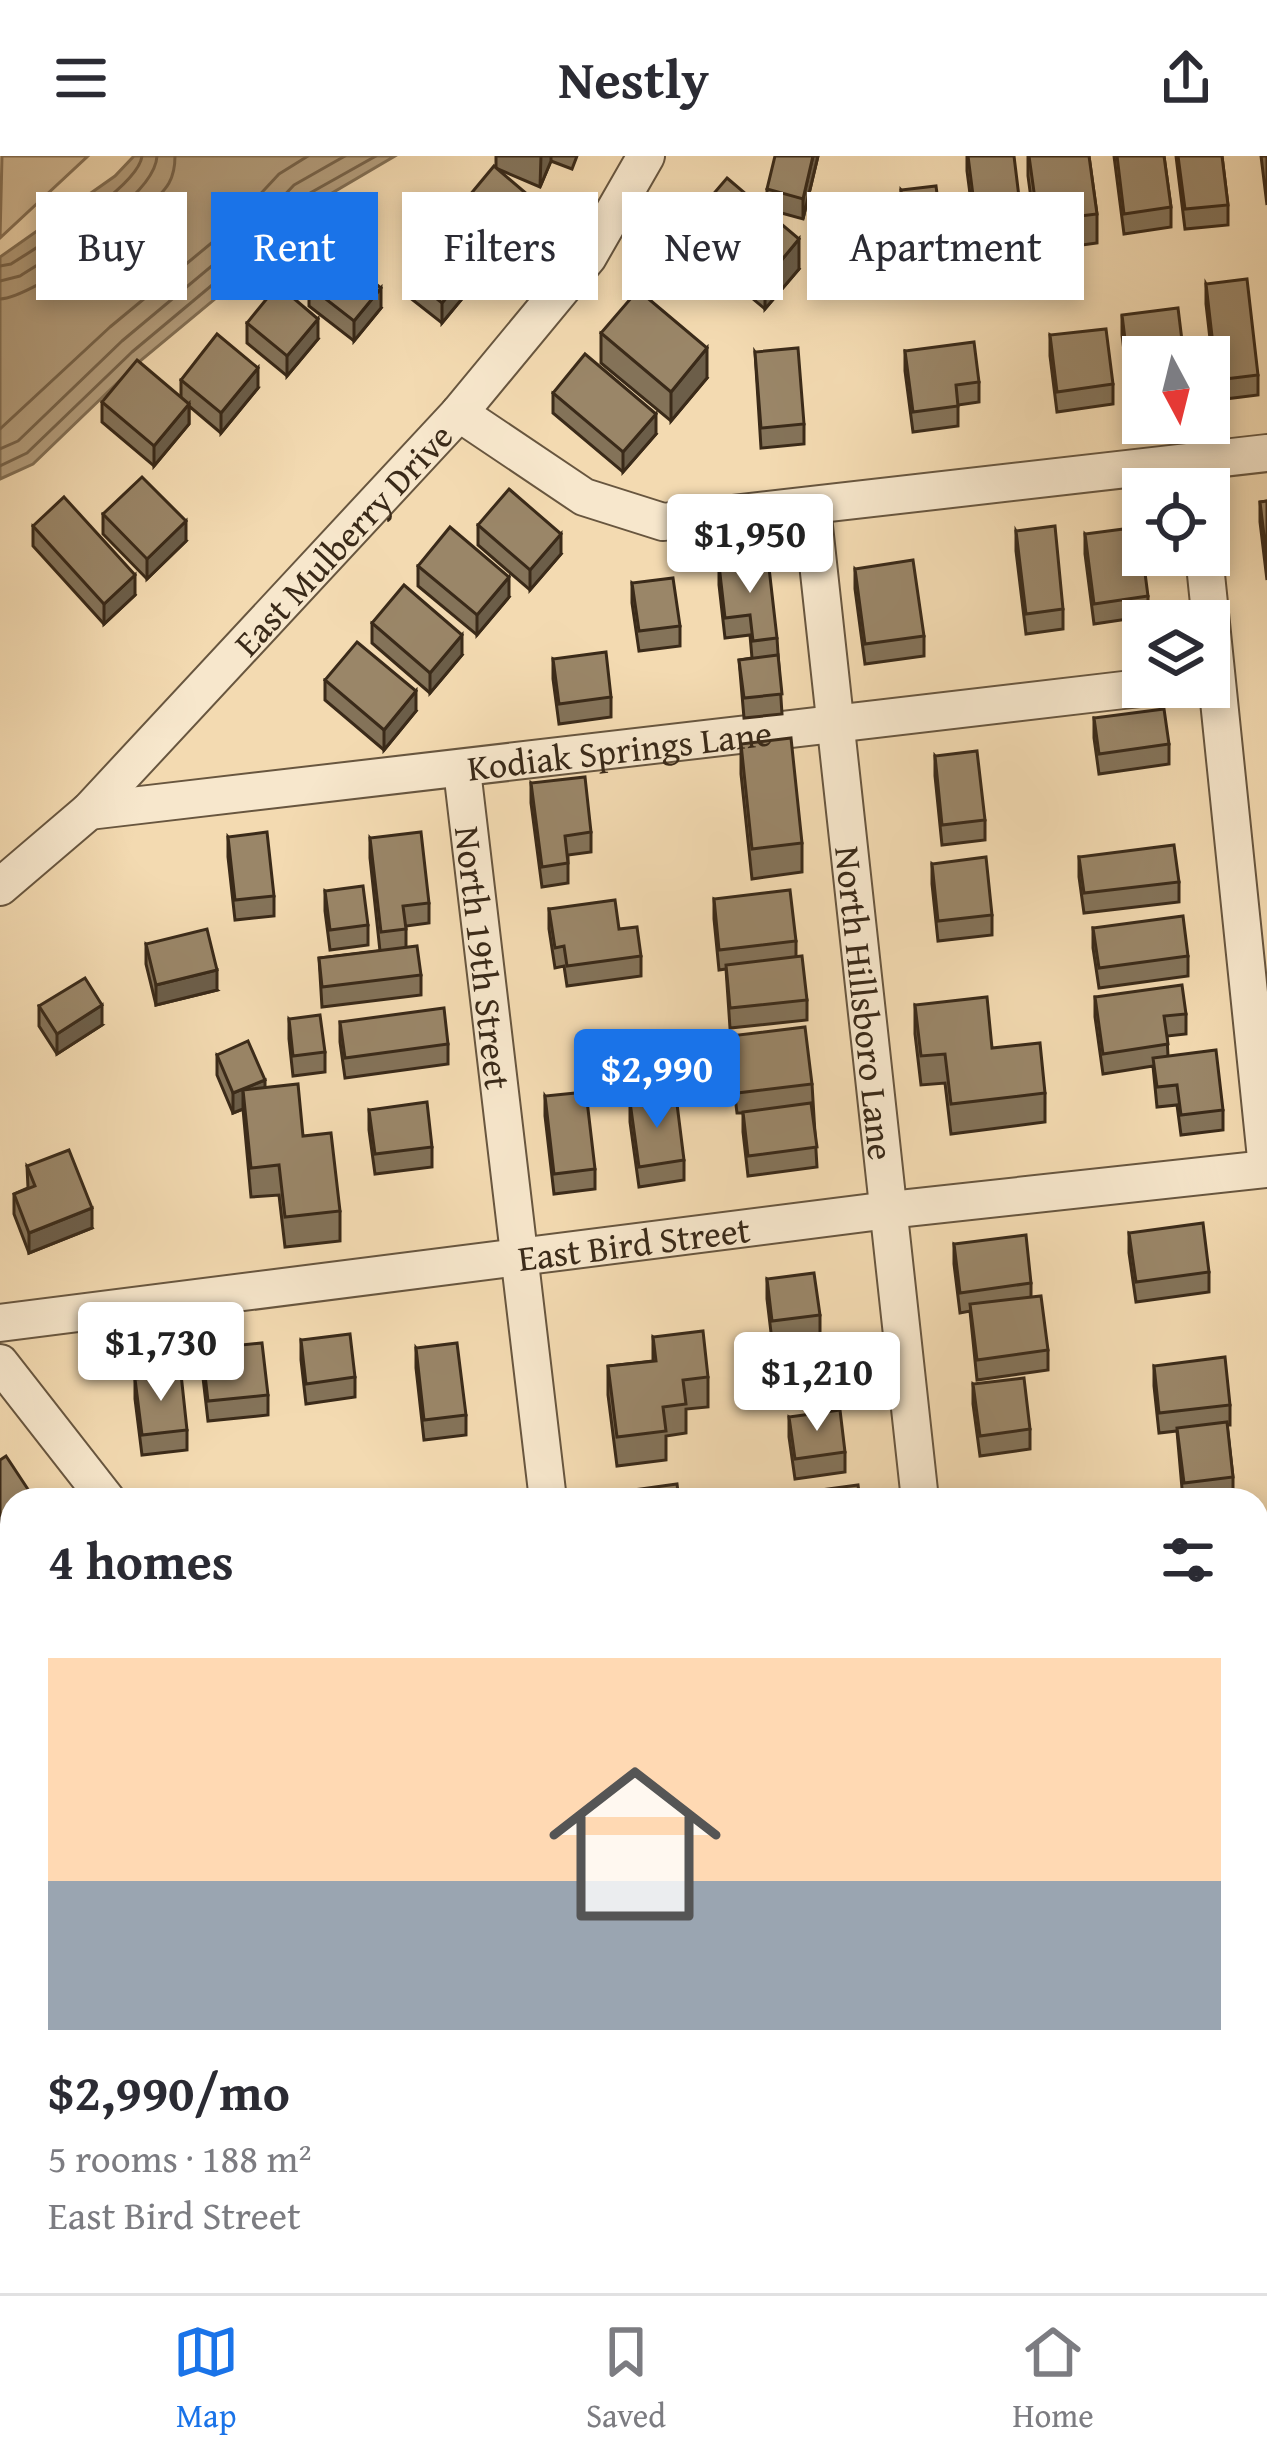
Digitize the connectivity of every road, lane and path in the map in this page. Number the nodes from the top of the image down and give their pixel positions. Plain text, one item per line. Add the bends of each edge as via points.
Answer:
1 (646, 156) edge
2 (459, 413) junction
3 (1267, 453) edge
4 (1219, 468) edge
5 (1122, 481) edge
6 (812, 508) junction
7 (1122, 690) edge
8 (1216, 708) edge
9 (835, 726) junction
10 (462, 770) junction
11 (88, 811) junction
12 (0, 887) edge
13 (1267, 1169) edge
14 (889, 1210) junction
15 (518, 1258) junction
16 (0, 1323) edge
17 (0, 1363) edge
18 (98, 1488) edge
19 (547, 1488) edge
20 (919, 1488) edge

1 - 2 street, East Mulberry Drive via 588,257
2 - 6 street via 584,497 663,522
2 - 11 street, East Mulberry Drive
3 - 4 street
5 - 6 street
6 - 9 street, North Hillsboro Lane
7 - 9 street, Kodiak Springs Lane
8 - 13 street
9 - 10 street, Kodiak Springs Lane
9 - 14 street, North Hillsboro Lane
10 - 11 street, Kodiak Springs Lane
10 - 15 street, North 19th Street
11 - 12 street, East Mulberry Drive
13 - 14 street, East Bird Street
14 - 15 street, East Bird Street
14 - 20 street, North Hillsboro Lane
15 - 16 street, East Bird Street
15 - 19 street, North 19th Street
17 - 18 street

